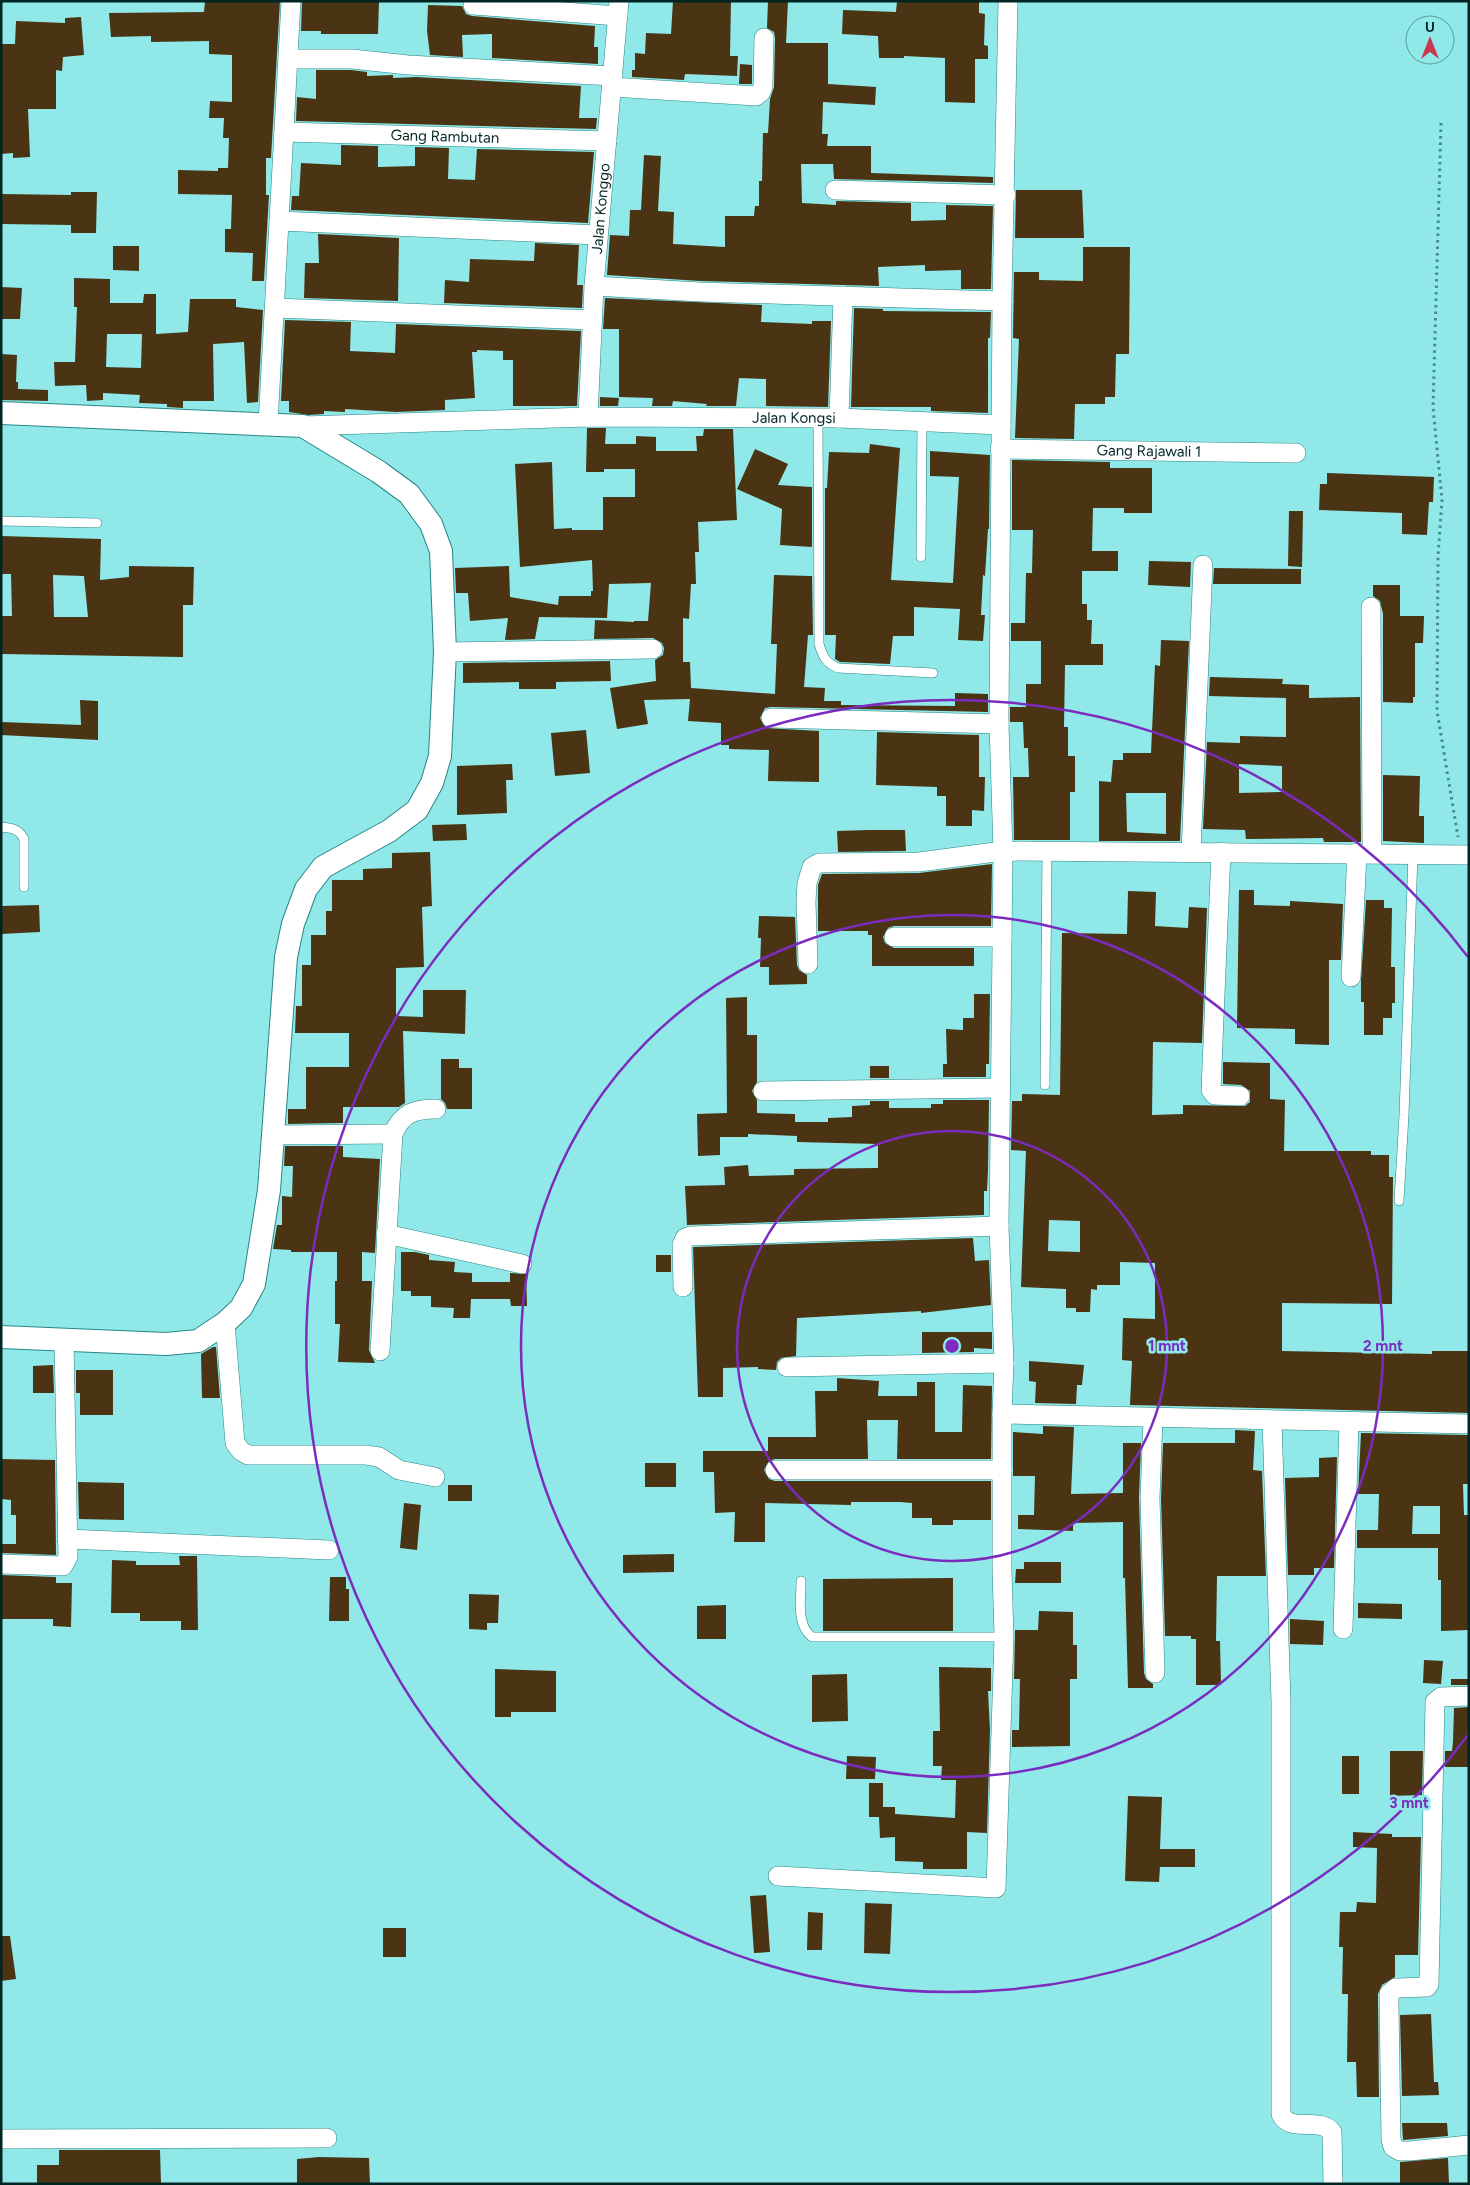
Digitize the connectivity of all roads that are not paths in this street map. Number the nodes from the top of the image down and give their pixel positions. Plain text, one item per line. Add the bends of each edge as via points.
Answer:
1 (292, 1) edge
2 (1008, 1) edge
3 (473, 5) dead end
4 (619, 9) edge
5 (764, 38) dead end
6 (288, 60) junction
7 (613, 81) junction
8 (284, 132) junction
9 (607, 141) junction
10 (835, 190) dead end
11 (1006, 195) junction
12 (279, 221) junction
13 (598, 235) junction
14 (594, 286) junction
15 (843, 296) junction
16 (1002, 301) junction
17 (275, 308) junction
18 (592, 320) junction
19 (1, 413) edge
20 (588, 417) junction
21 (818, 418) junction
22 (839, 418) junction
23 (922, 421) junction
24 (268, 424) junction
25 (1001, 425) junction
26 (303, 426) junction
27 (1000, 449) junction
28 (1296, 453) dead end
29 (1, 520) edge
30 (97, 522) dead end
31 (921, 557) dead end
32 (1203, 564) dead end
33 (1371, 607) dead end
34 (653, 649) dead end
35 (445, 652) junction
36 (932, 673) dead end
37 (771, 718) dead end
38 (999, 724) junction
39 (1, 828) edge
40 (1003, 851) junction
41 (1047, 851) junction
42 (1191, 852) junction
43 (1221, 852) junction
44 (1365, 853) junction
45 (1413, 854) junction
46 (1465, 855) edge
47 (24, 887) dead end
48 (894, 937) dead end
49 (1002, 937) junction
50 (808, 964) dead end
51 (1351, 977) dead end
52 (1045, 1085) dead end
53 (1000, 1088) junction
54 (763, 1091) dead end
55 (1240, 1096) dead end
56 (436, 1109) dead end
57 (393, 1134) junction
58 (273, 1135) junction
59 (1399, 1201) dead end
60 (999, 1226) junction
61 (386, 1234) junction
62 (522, 1264) dead end
63 (683, 1287) dead end
64 (225, 1323) junction
65 (1, 1337) edge
66 (64, 1340) junction
67 (380, 1351) dead end
68 (1004, 1363) junction
69 (788, 1367) dead end
70 (1002, 1414) junction
71 (1153, 1418) junction
72 (1272, 1420) junction
73 (1349, 1422) junction
74 (1469, 1424) edge
75 (775, 1470) dead end
76 (1002, 1470) junction
77 (435, 1477) dead end
78 (67, 1539) junction
79 (329, 1550) dead end
80 (1, 1564) edge
81 (801, 1580) dead end
82 (1343, 1629) dead end
83 (1004, 1636) junction
84 (1154, 1673) dead end
85 (1469, 1696) edge
86 (778, 1876) dead end
87 (327, 2138) dead end
88 (1, 2139) edge
89 (1469, 2145) edge
90 (1333, 2184) edge

1 - 6 street
2 - 11 street
3 - 4 street
4 - 7 street, Jalan Konggo
5 - 7 street via 763,87 756,96
6 - 7 street via 352,59
6 - 8 street
7 - 9 street, Jalan Konggo
8 - 9 street, Gang Rambutan
8 - 12 street
9 - 13 street, Jalan Konggo
10 - 11 street
11 - 16 street
12 - 13 street
12 - 17 street
13 - 14 street, Jalan Konggo
14 - 15 street
14 - 18 street, Jalan Konggo
15 - 16 street
15 - 22 street
16 - 25 street
17 - 18 street
17 - 24 street
18 - 20 street, Jalan Konggo
19 - 24 street
20 - 21 street, Jalan Kongsi
20 - 26 street, Jalan Kongsi
21 - 22 street, Jalan Kongsi
21 - 36 lane via 822,655 838,668
22 - 23 street, Jalan Kongsi
23 - 25 street, Jalan Kongsi
23 - 31 lane
24 - 26 street
25 - 27 street
26 - 35 street via 409,494 431,524 441,551
27 - 28 street, Gang Rajawali 1
27 - 38 street
29 - 30 lane
32 - 42 street
33 - 44 street
34 - 35 street
35 - 58 street via 440,756 432,782 417,810 389,831 322,867 306,888 293,924 286,957
37 - 38 street
38 - 40 street
39 - 47 lane via 13,828 24,839
40 - 41 street
40 - 49 street
40 - 50 street via 919,862 819,864 812,867 806,902
41 - 42 street
41 - 52 lane
42 - 43 street
43 - 44 street
43 - 55 street via 1211,1090 1215,1095
44 - 45 street
44 - 51 street
45 - 46 street
45 - 59 lane
48 - 49 street
49 - 53 street
53 - 54 street
53 - 60 street
56 - 57 street via 418,1110 404,1116
57 - 58 street
57 - 61 street
58 - 64 street via 269,1190 254,1284 240,1308
60 - 63 street via 690,1236 684,1238 682,1245
60 - 68 street
61 - 62 street
61 - 67 street
64 - 66 street via 198,1340 166,1344
64 - 77 street via 235,1443 241,1451 248,1455 366,1455 379,1457 399,1470
65 - 66 street
66 - 78 street
68 - 69 street
68 - 70 street
70 - 71 street
70 - 76 street
71 - 72 street
71 - 84 street via 1150,1498
72 - 73 street
72 - 90 street via 1281,1702 1281,2114 1291,2124 1324,2126 1332,2132
73 - 74 street
73 - 82 street
75 - 76 street
76 - 83 street
78 - 79 street
78 - 80 street via 68,1557 63,1566
81 - 83 lane via 801,1618 804,1632 812,1637
83 - 86 street via 996,1888
85 - 89 street via 1441,1697 1435,1702 1429,1984 1422,1988 1396,1988 1389,1994 1388,2001 1393,2147 1410,2151
87 - 88 street

